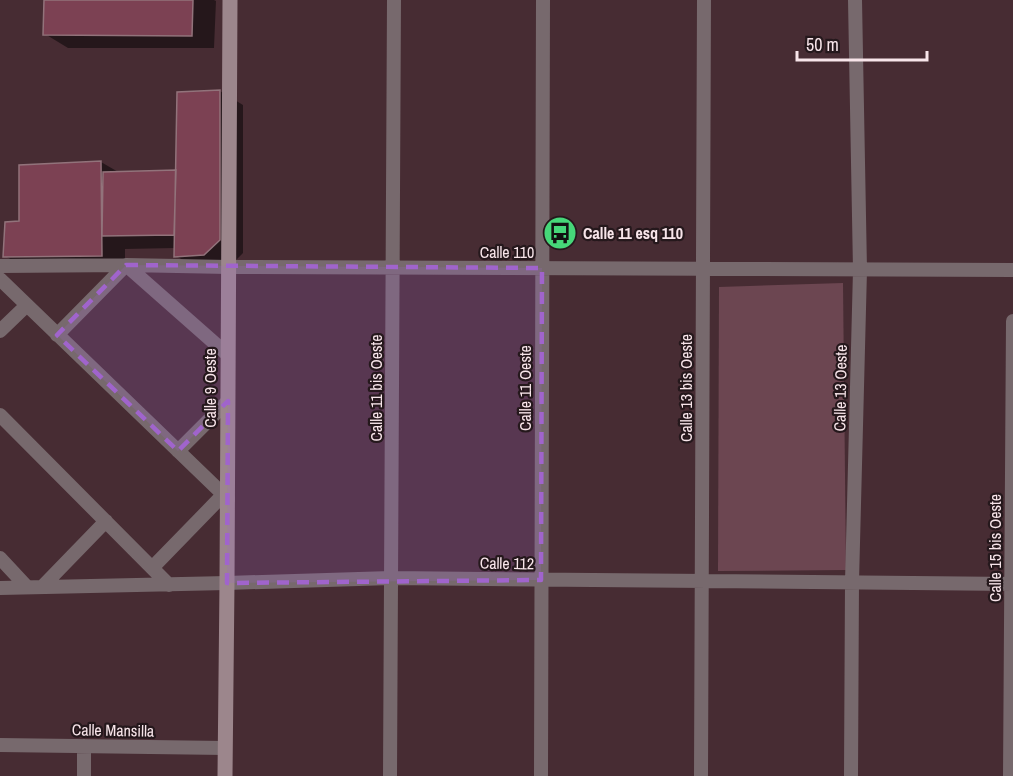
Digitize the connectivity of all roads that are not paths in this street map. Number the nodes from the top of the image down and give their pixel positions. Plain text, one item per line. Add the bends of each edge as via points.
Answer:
1 (230, 0) edge
2 (394, 0) edge
3 (543, 0) edge
4 (704, 0) edge
5 (855, 0) edge
6 (126, 265) junction
7 (0, 266) edge
8 (228, 267) junction
9 (393, 268) junction
10 (542, 268) junction
11 (703, 269) junction
12 (860, 270) junction
13 (1013, 270) edge
14 (0, 279) edge
15 (27, 305) junction
16 (1013, 321) edge
17 (0, 331) edge
18 (57, 335) junction
19 (228, 355) junction
20 (228, 401) junction
21 (0, 415) edge
22 (178, 451) junction
23 (225, 497) junction
24 (106, 521) junction
25 (0, 558) edge
26 (152, 568) junction
27 (391, 578) junction
28 (541, 580) junction
29 (702, 581) junction
30 (852, 582) junction
31 (227, 583) junction
32 (1012, 584) edge
33 (169, 585) junction
34 (27, 587) junction
35 (42, 587) junction
36 (0, 588) edge
37 (0, 745) edge
38 (84, 746) junction
39 (225, 748) junction
40 (84, 776) edge
41 (225, 776) edge
42 (390, 776) edge
43 (541, 776) edge
44 (701, 776) edge
45 (851, 776) edge
46 (1010, 776) edge

1 - 8 main road, Calle 9 Oeste
2 - 9 street, Calle 11 bis Oeste
3 - 10 street, Calle 11 Oeste
4 - 11 street, Calle 13 bis Oeste
5 - 12 street, Calle 13 Oeste
6 - 7 street, Calle 110
6 - 8 street, Calle 110
6 - 18 street
6 - 19 street
8 - 9 street, Calle 110
8 - 19 main road, Calle 9 Oeste
9 - 10 street, Calle 110
9 - 27 street, Calle 11 bis Oeste
10 - 11 street, Calle 110
10 - 28 street, Calle 11 Oeste
11 - 12 street, Calle 110
11 - 29 street, Calle 13 bis Oeste
12 - 13 street, Calle 110
12 - 30 street, Calle 13 Oeste
14 - 15 street
15 - 17 street
15 - 18 street
16 - 32 street, Calle 15 bis Oeste
18 - 22 street
19 - 20 main road, Calle 9 Oeste
20 - 22 street
20 - 23 main road, Calle 9 Oeste
21 - 24 street
22 - 23 street
23 - 26 street
23 - 31 main road, Calle 9 Oeste
24 - 26 street
24 - 35 street
25 - 34 street
26 - 33 street
27 - 28 street, Calle 112
27 - 31 street, Calle 112
27 - 42 street, Calle 11 bis Oeste
28 - 29 street, Calle 112
28 - 43 street, Calle 11 Oeste
29 - 30 street, Calle 112
29 - 44 street, Calle 13 bis Oeste
30 - 32 street, Calle 112
30 - 45 street, Calle 13 Oeste
31 - 33 street, Calle 112
31 - 39 main road, Calle 9 Oeste
32 - 46 street, Calle 15 bis Oeste
33 - 35 street, Calle 112
34 - 35 street, Calle 112
34 - 36 street, Calle 112
37 - 38 street, Calle Mansilla
38 - 39 street, Calle Mansilla
38 - 40 street
39 - 41 main road, Calle 9 Oeste

